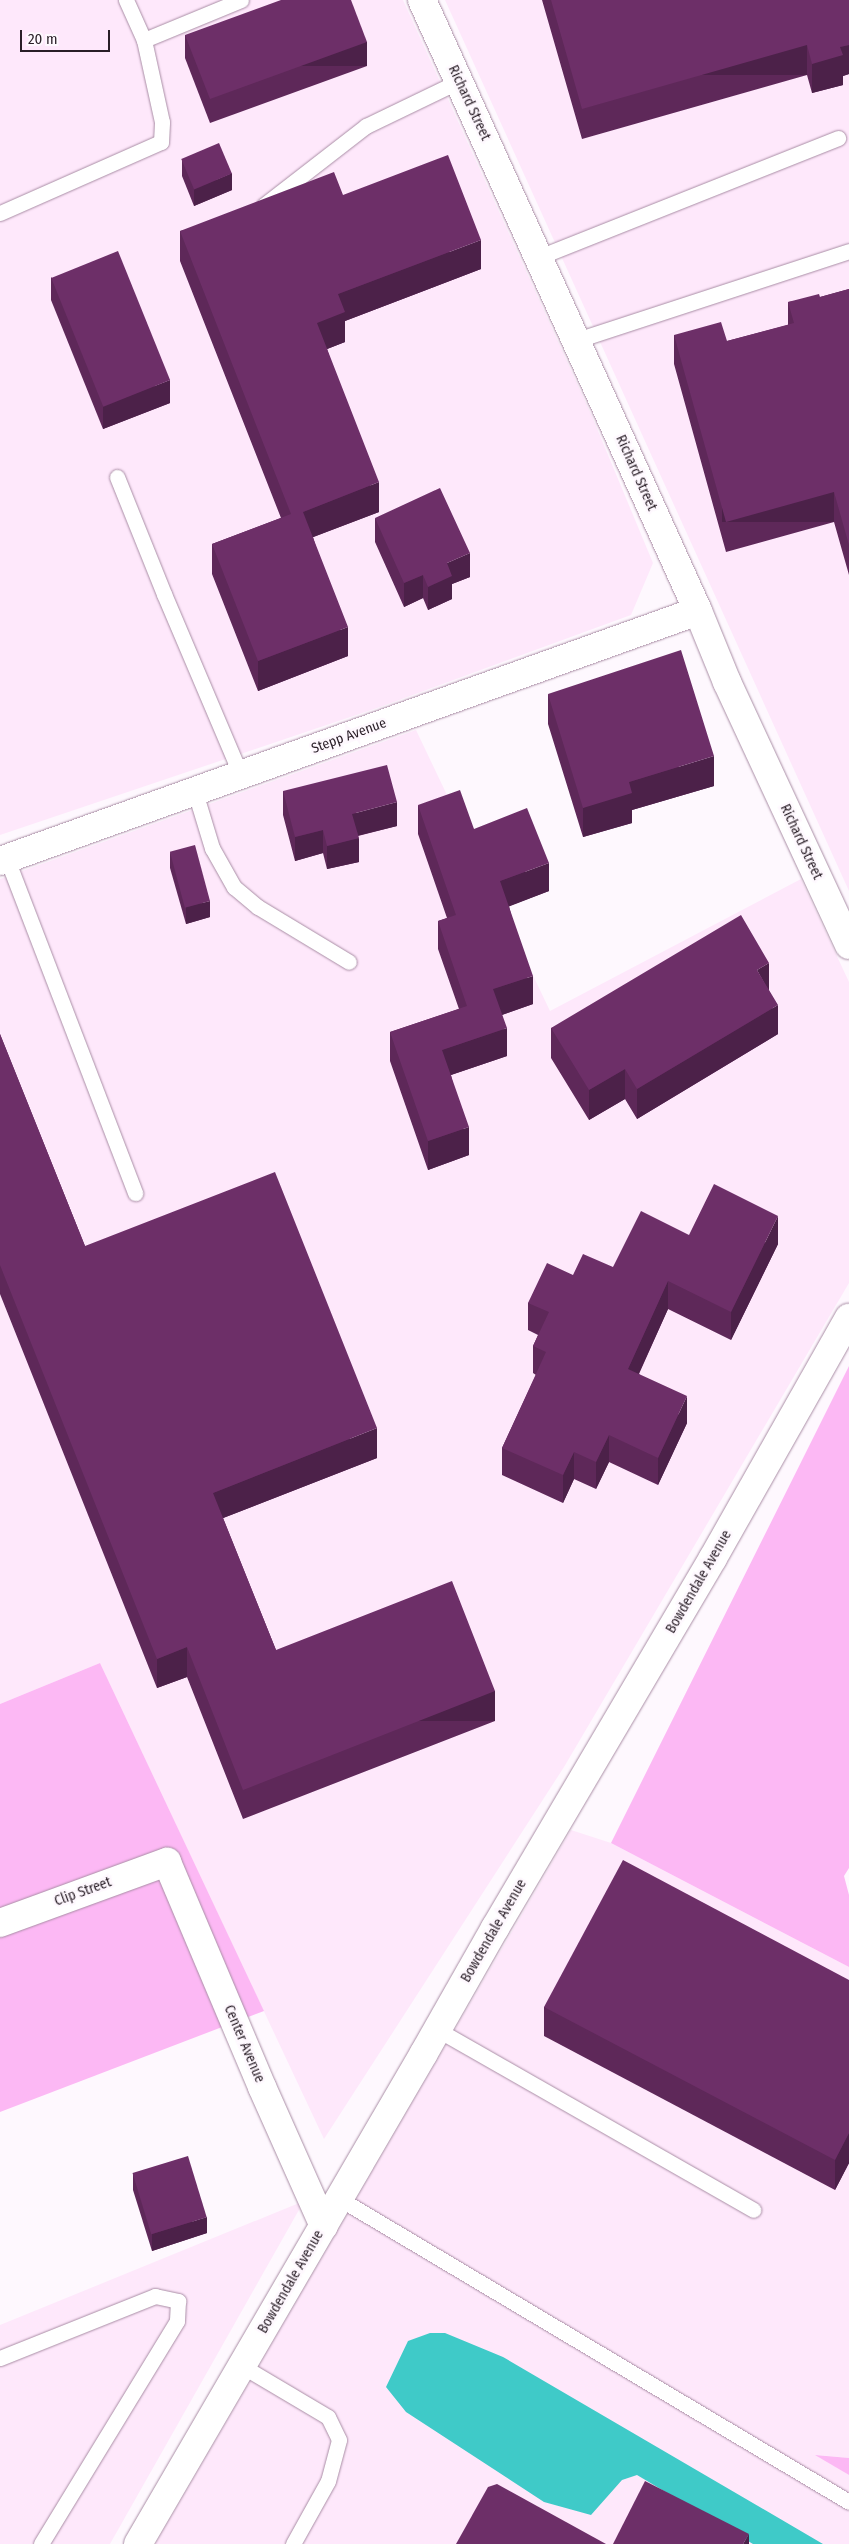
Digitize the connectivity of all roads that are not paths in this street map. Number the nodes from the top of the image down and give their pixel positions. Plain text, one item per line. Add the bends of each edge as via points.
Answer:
1 (126, 0) edge
2 (241, 0) edge
3 (422, 0) edge
4 (144, 40) junction
5 (459, 81) junction
6 (838, 138) dead end
7 (264, 205) edge
8 (0, 212) edge
9 (849, 251) edge
10 (539, 257) junction
11 (577, 340) junction
12 (118, 477) dead end
13 (698, 611) junction
14 (241, 775) junction
15 (195, 792) junction
16 (4, 860) edge
17 (849, 945) edge
18 (349, 962) dead end
19 (135, 1193) dead end
20 (849, 1318) edge
21 (167, 1862) joint
22 (0, 1922) edge
23 (438, 2030) junction
24 (340, 2199) junction
25 (753, 2210) dead end
26 (324, 2226) junction
27 (0, 2358) edge
28 (242, 2366) junction
29 (849, 2502) edge
30 (41, 2544) edge
31 (138, 2544) edge
32 (293, 2544) edge

1 - 4 lane
2 - 4 lane
3 - 5 street, Richard Street
4 - 8 lane via 162,122 161,142
5 - 7 lane via 366,126
5 - 10 street, Richard Street
6 - 10 lane
9 - 11 lane
10 - 11 street, Richard Street
11 - 13 street, Richard Street
12 - 14 lane
13 - 14 street, Stepp Avenue
13 - 17 street, Richard Street via 727,682
14 - 15 street, Stepp Avenue
15 - 16 street, Stepp Avenue
15 - 18 lane via 212,848 234,887 258,907
16 - 19 lane
20 - 23 street, Bowdendale Avenue
21 - 22 street, Clip Street
21 - 26 street, Center Avenue
23 - 24 street, Bowdendale Avenue
23 - 25 lane
24 - 26 street, Bowdendale Avenue
24 - 29 lane
26 - 28 street, Bowdendale Avenue
27 - 30 lane via 155,2296 178,2301 176,2321
28 - 31 street, Bowdendale Avenue
28 - 32 lane via 328,2417 338,2440 328,2481

